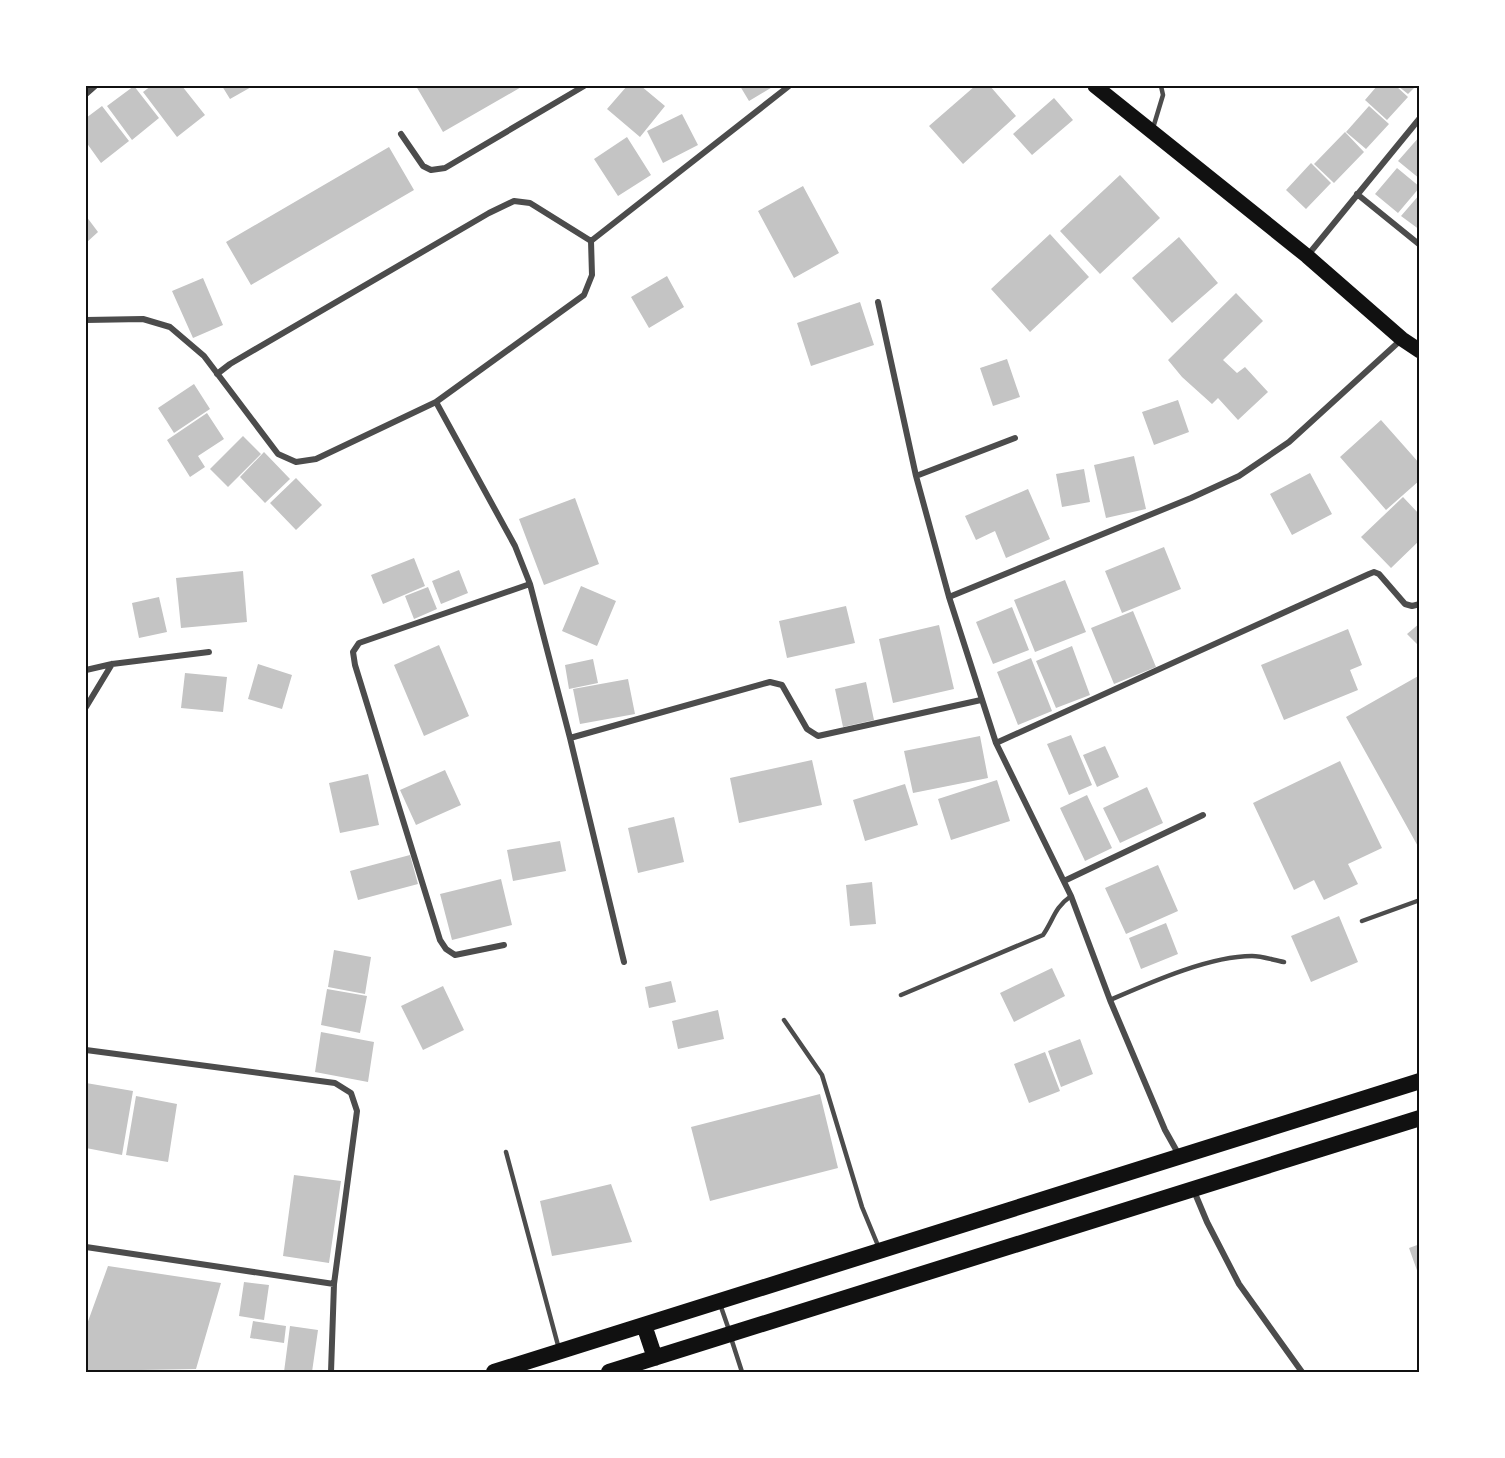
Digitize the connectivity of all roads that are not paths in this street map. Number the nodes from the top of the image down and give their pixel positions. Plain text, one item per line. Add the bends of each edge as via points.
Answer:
1 (95, 86) edge
2 (584, 86) edge
3 (789, 86) edge
4 (1095, 86) edge
5 (1161, 86) edge
6 (86, 94) edge
7 (1419, 118) edge
8 (1152, 130) junction
9 (401, 134) dead end
10 (1357, 194) junction
11 (591, 241) junction
12 (1419, 245) edge
13 (1307, 256) junction
14 (878, 302) dead end
15 (86, 320) edge
16 (1402, 339) junction
17 (1419, 351) edge
18 (217, 374) junction
19 (436, 402) junction
20 (1015, 438) dead end
21 (916, 476) junction
22 (530, 584) junction
23 (949, 597) junction
24 (1419, 604) edge
25 (209, 652) dead end
26 (112, 664) junction
27 (86, 670) edge
28 (981, 700) junction
29 (86, 706) edge
30 (570, 738) junction
31 (996, 743) junction
32 (1203, 815) dead end
33 (1064, 881) junction
34 (1071, 896) junction
35 (1419, 900) edge
36 (1362, 921) dead end
37 (504, 945) dead end
38 (1284, 962) dead end
39 (624, 963) dead end
40 (901, 995) dead end
41 (1110, 1000) junction
42 (784, 1020) dead end
43 (86, 1050) edge
44 (1419, 1081) edge
45 (1419, 1118) edge
46 (506, 1152) dead end
47 (1180, 1157) junction
48 (1193, 1188) junction
49 (86, 1247) edge
50 (879, 1250) junction
51 (334, 1284) junction
52 (718, 1301) junction
53 (644, 1325) junction
54 (730, 1334) junction
55 (559, 1352) junction
56 (655, 1358) junction
57 (331, 1372) edge
58 (494, 1372) edge
59 (609, 1372) edge
60 (742, 1372) edge
61 (1302, 1372) edge

1 - 6 street
2 - 9 street via 445,168 431,170 423,166
3 - 11 street
4 - 8 main road
5 - 8 lane via 1163,95
7 - 10 street
8 - 13 main road
10 - 12 street
10 - 13 street
11 - 18 street via 530,204 514,201
11 - 19 street via 592,275 584,295
13 - 16 main road
14 - 21 street
15 - 18 street via 143,319 170,327 204,356
16 - 17 main road
16 - 23 street via 1289,442 1239,476
18 - 19 street via 278,454 296,462 316,459
19 - 22 street via 515,546
20 - 21 street
21 - 23 street
22 - 30 street
22 - 37 street via 359,643 353,652 440,940 455,955
23 - 28 street
24 - 31 street via 1405,604 1374,572
25 - 26 street
26 - 27 street
26 - 29 street
28 - 30 street via 818,736 807,729 782,685 770,682
28 - 31 street
30 - 39 street
31 - 33 street
32 - 33 street
33 - 34 street
34 - 40 lane via 1054,912 1043,935
34 - 41 street
35 - 36 lane
38 - 41 lane via 1253,956 1226,959 1163,977
41 - 47 street
42 - 50 lane via 822,1076
43 - 51 street via 335,1083 351,1093 357,1111
44 - 47 highway
45 - 48 highway
46 - 55 lane
47 - 50 highway
48 - 54 highway
48 - 61 street via 1239,1284
49 - 51 street
50 - 52 highway
51 - 57 street
52 - 53 highway
52 - 54 lane
53 - 55 highway
53 - 56 highway
54 - 56 highway
54 - 60 lane
55 - 58 highway
56 - 59 highway

